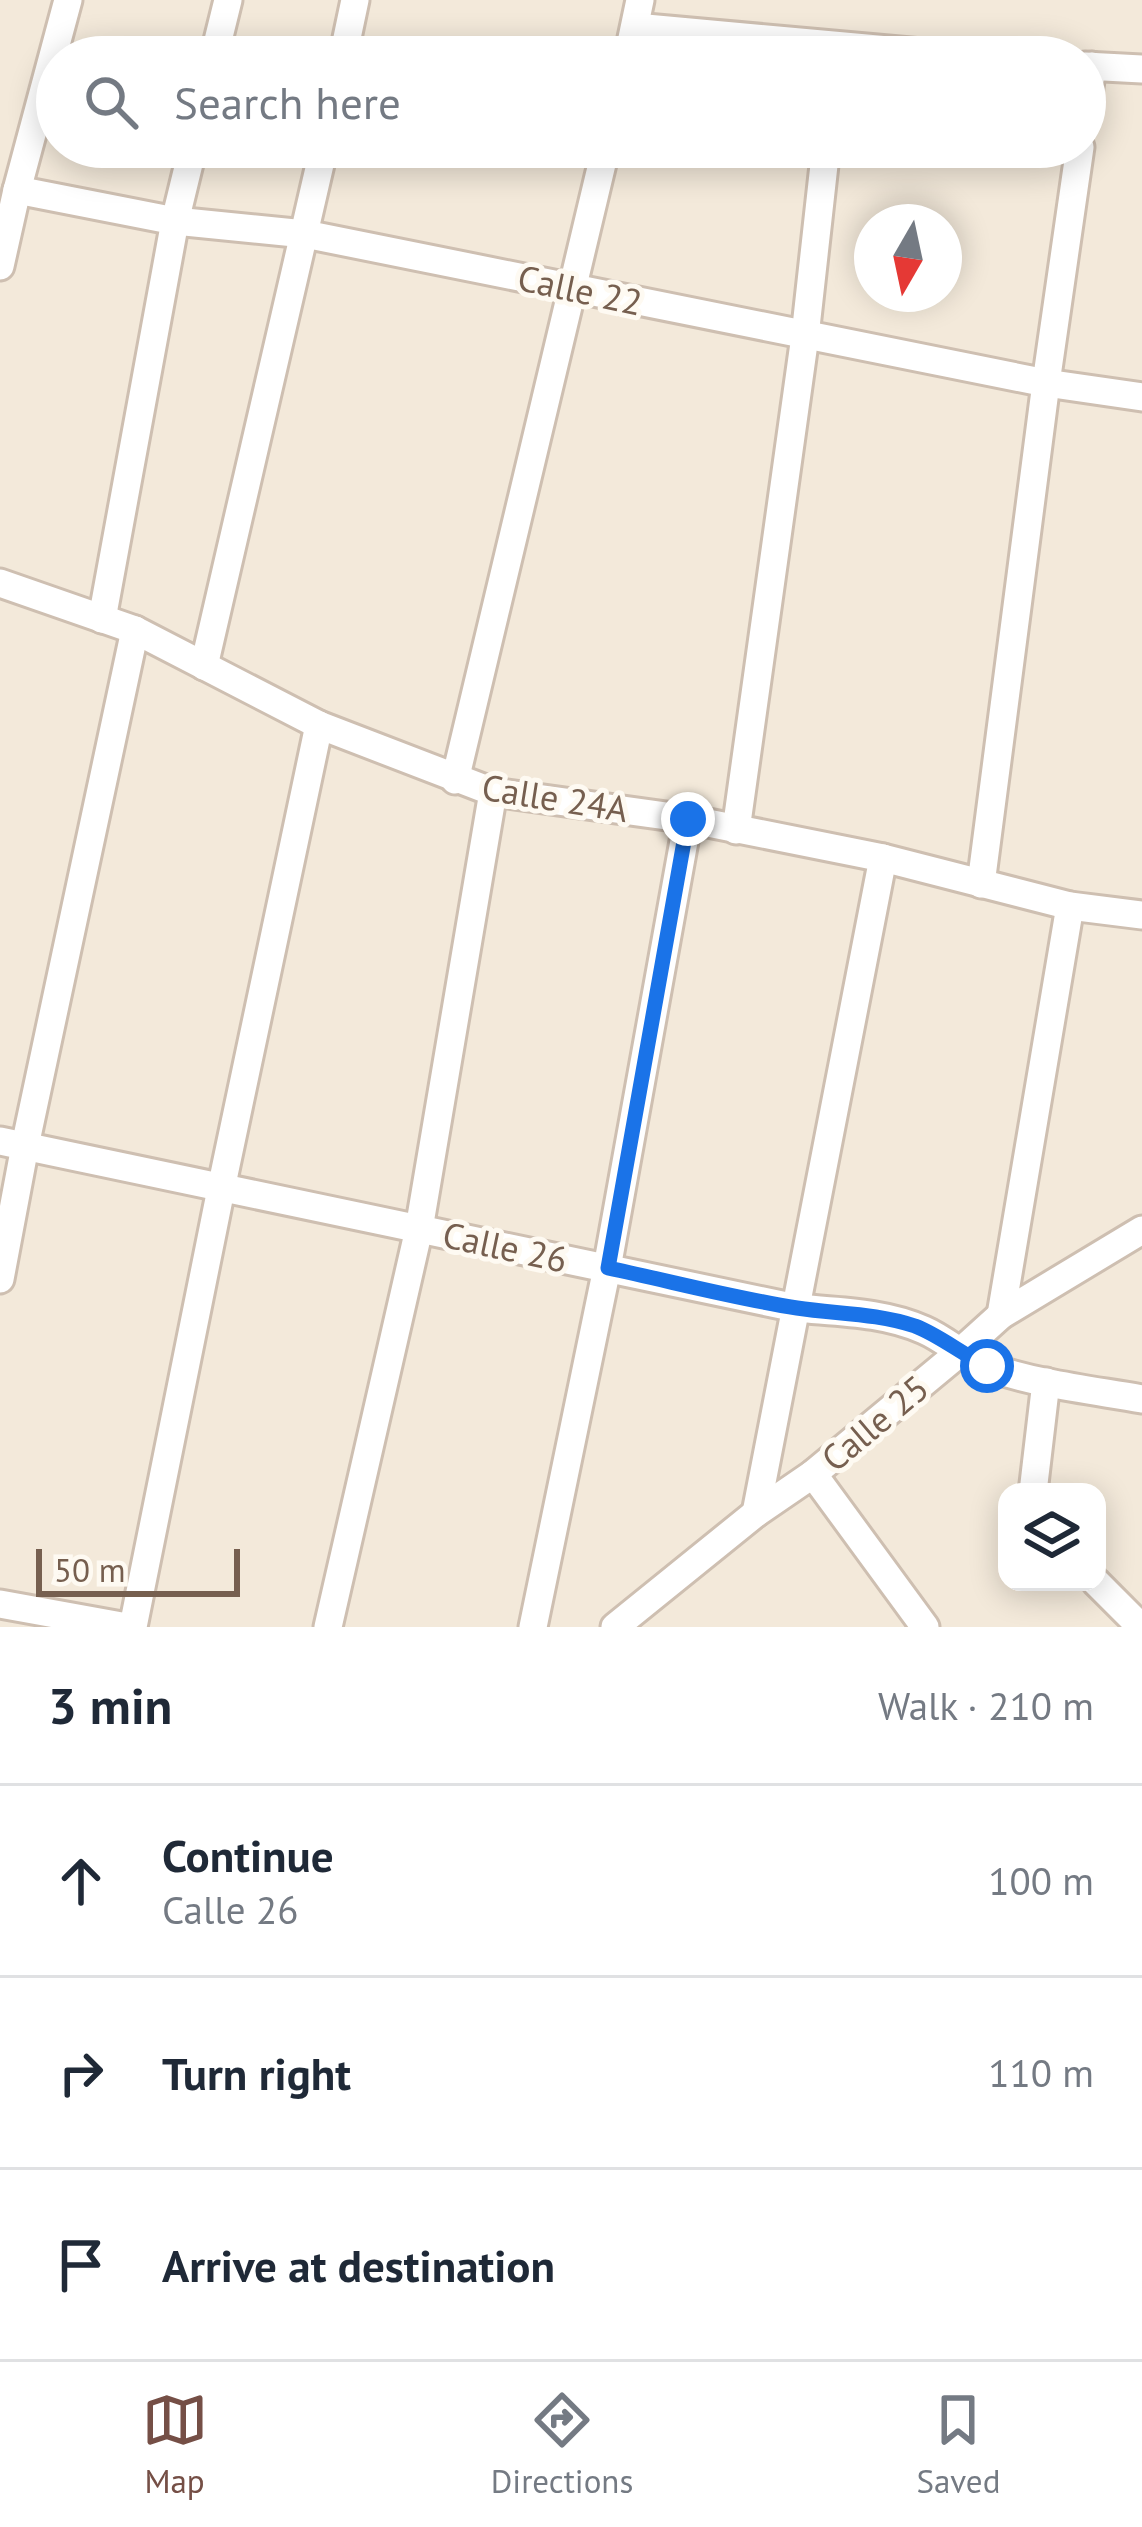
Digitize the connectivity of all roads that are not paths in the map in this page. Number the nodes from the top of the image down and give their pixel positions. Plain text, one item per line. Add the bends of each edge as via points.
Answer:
1 (68, 0) edge
2 (227, 0) edge
3 (355, 0) edge
4 (637, 14) edge
5 (58, 36) edge
6 (219, 36) edge
7 (347, 36) edge
8 (753, 36) edge
9 (1106, 67) edge
10 (1142, 69) edge
11 (36, 119) edge
12 (188, 168) edge
13 (318, 168) edge
14 (601, 168) edge
15 (824, 168) edge
16 (1077, 168) edge
17 (17, 190) junction
18 (175, 221) junction
19 (304, 234) junction
20 (0, 266) edge
21 (573, 289) junction
22 (805, 336) junction
23 (1046, 383) junction
24 (1142, 397) edge
25 (0, 583) edge
26 (102, 619) junction
27 (135, 630) junction
28 (204, 666) junction
29 (319, 725) junction
30 (455, 780) junction
31 (493, 793) junction
32 (688, 819) junction
33 (736, 830) junction
34 (883, 858) junction
35 (981, 884) junction
36 (1070, 906) junction
37 (1142, 915) edge
38 (12, 1144) edge
39 (221, 1189) junction
40 (419, 1229) junction
41 (1142, 1229) edge
42 (608, 1268) junction
43 (0, 1279) edge
44 (796, 1308) junction
45 (1001, 1315) junction
46 (959, 1353) junction
47 (1046, 1382) junction
48 (1142, 1399) edge
49 (813, 1474) junction
50 (1034, 1483) edge
51 (756, 1513) junction
52 (1105, 1591) edge
53 (0, 1604) edge
54 (130, 1627) edge
55 (328, 1627) edge
56 (532, 1627) edge
57 (615, 1627) edge
58 (925, 1627) edge
59 (1142, 1627) edge

1 - 5 street
2 - 6 street
3 - 7 street
4 - 8 street
9 - 10 street
11 - 17 street
12 - 18 street
13 - 19 street
14 - 21 street
15 - 22 street
16 - 23 street
17 - 18 street, Calle 22
17 - 20 street
18 - 19 street, Calle 22
18 - 26 street
19 - 21 street, Calle 22
19 - 28 street
21 - 22 street, Calle 22
21 - 30 street
22 - 23 street, Calle 22
22 - 33 street
23 - 24 street, Calle 22
23 - 35 street
25 - 26 street, Calle 24A
26 - 27 street, Calle 24A
27 - 28 street, Calle 24A
27 - 38 street
28 - 29 street, Calle 24A
29 - 30 street, Calle 24A
29 - 39 street
30 - 31 street, Calle 24A
31 - 32 street, Calle 24A
31 - 40 street
32 - 33 street, Calle 24A
32 - 42 street
33 - 34 street, Calle 24A
34 - 35 street, Calle 24A
34 - 44 street
35 - 36 street, Calle 24A
36 - 37 street, Calle 24A
36 - 45 street
38 - 39 street, Calle 26
38 - 43 street
39 - 40 street, Calle 26
39 - 54 street
40 - 42 street, Calle 26
40 - 55 street
41 - 45 street, Calle 25
42 - 44 street, Calle 26
42 - 56 street
44 - 46 street, Calle 26 via 885,1317
44 - 51 street
45 - 46 street, Calle 25
46 - 47 street, Calle 26
46 - 49 street, Calle 25
47 - 48 street, Calle 26
47 - 50 street
49 - 51 street, Calle 25
49 - 58 street
51 - 57 street, Calle 25
52 - 59 street
53 - 54 street

